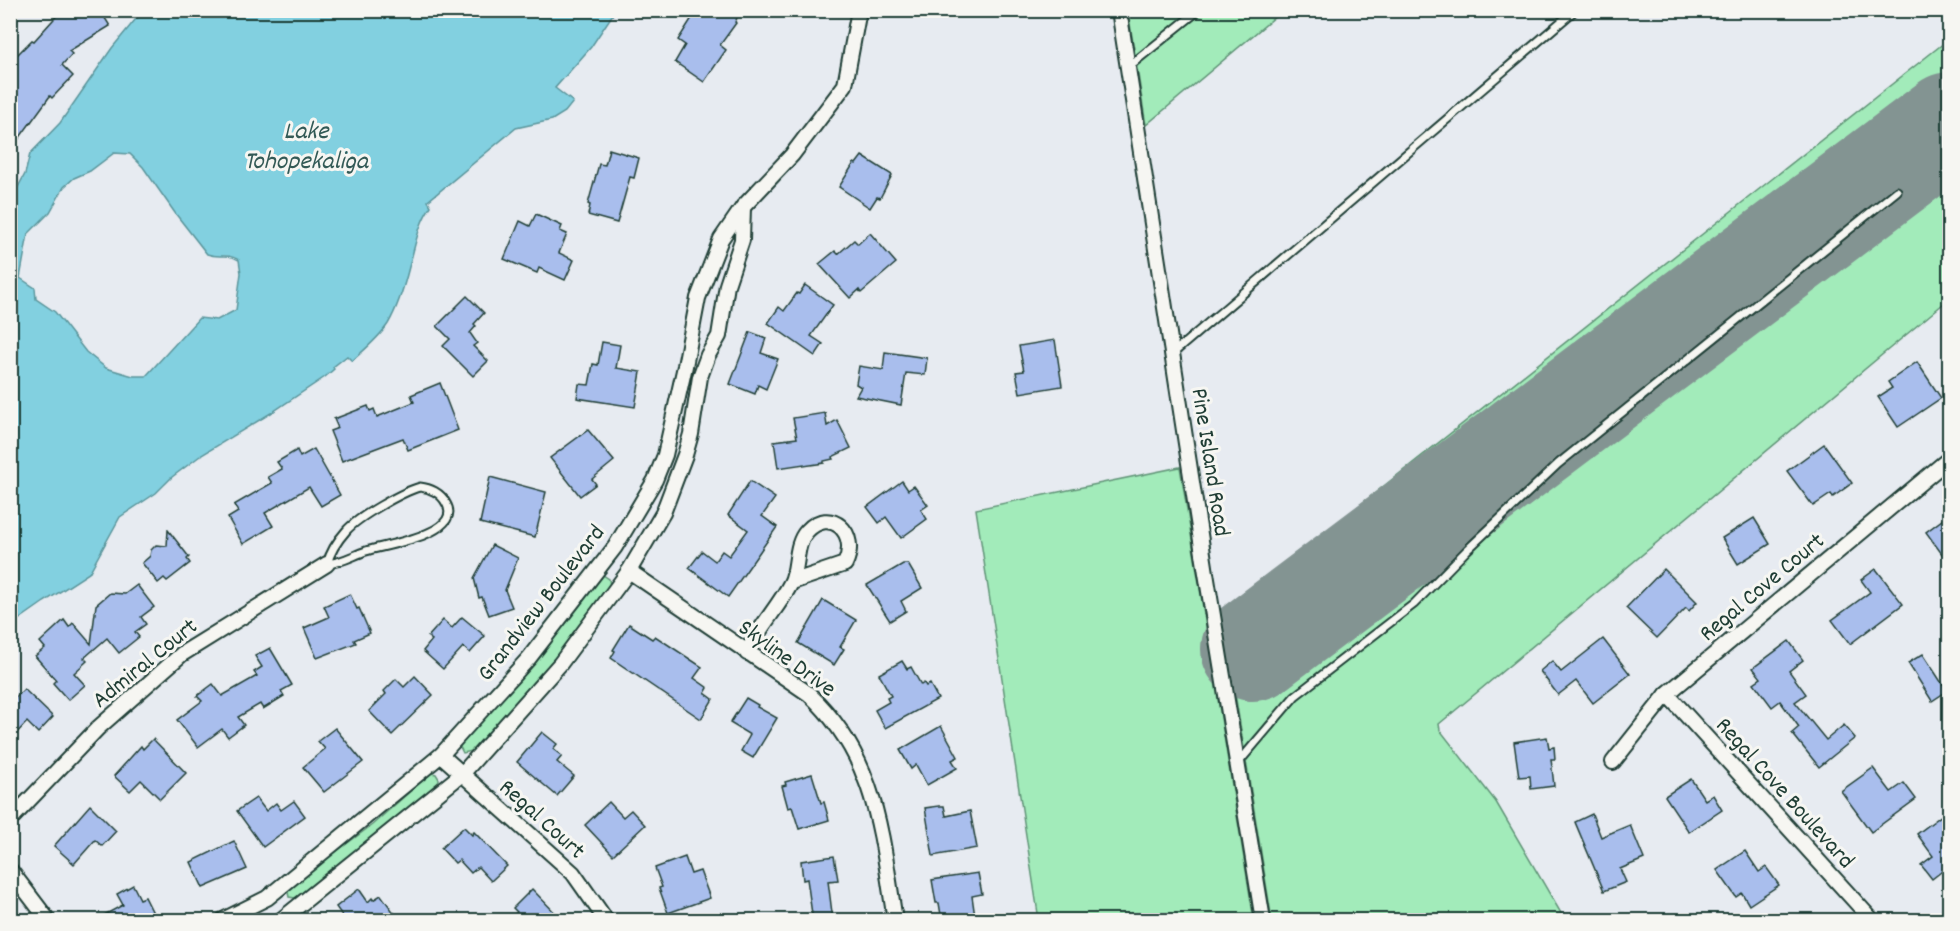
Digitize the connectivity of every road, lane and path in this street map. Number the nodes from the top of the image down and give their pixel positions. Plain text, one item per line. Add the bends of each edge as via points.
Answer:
1 (859, 10) edge
2 (1119, 10) edge
3 (1199, 10) edge
4 (1575, 10) edge
5 (1128, 67) junction
6 (1897, 191) dead end
7 (743, 207) junction
8 (1172, 354) junction
9 (1950, 458) edge
10 (327, 564) junction
11 (629, 571) junction
12 (792, 582) junction
13 (747, 653) junction
14 (1667, 694) junction
15 (441, 755) junction
16 (1613, 762) dead end
17 (1237, 764) junction
18 (462, 774) junction
19 (10, 819) edge
20 (10, 870) edge
21 (267, 898) junction
22 (281, 920) edge
23 (48, 921) edge
24 (223, 921) edge
25 (606, 921) edge
26 (895, 921) edge
27 (1263, 921) edge
28 (1872, 921) edge

1 - 7 street, Grandview Boulevard via 845,85 792,155
2 - 5 street, Pine Island Road
3 - 5 lane
4 - 8 lane
5 - 8 street, Pine Island Road
6 - 17 lane via 1558,464 1414,604 1295,696
7 - 11 street, Grandview Boulevard via 742,240 726,285 719,336 700,377 685,454 663,513
7 - 15 street, Grandview Boulevard via 721,239 698,298 671,432 655,480 610,554 529,658
8 - 17 street, Pine Island Road
9 - 14 street, Regal Cove Court
10 - 10 lane via 338,564 365,551 438,529 448,520 447,504 429,488 409,490 346,531
10 - 19 street, Admiral Court via 182,654 98,728
11 - 13 street, Skyline Drive
11 - 18 street, Grandview Boulevard via 561,664
12 - 12 street via 845,564 850,547 839,526 819,523 805,533
12 - 13 street
13 - 26 street, Skyline Drive via 809,694 828,712 861,765 879,819
14 - 16 street, Regal Cove Court
14 - 28 street, Regal Cove Boulevard
15 - 18 street, Regal Court
15 - 21 street, Grandview Boulevard
17 - 27 street, Pine Island Road
18 - 22 street, Grandview Boulevard
18 - 25 street, Regal Court via 573,873
20 - 23 street
21 - 22 street
21 - 24 street, Grandview Boulevard

